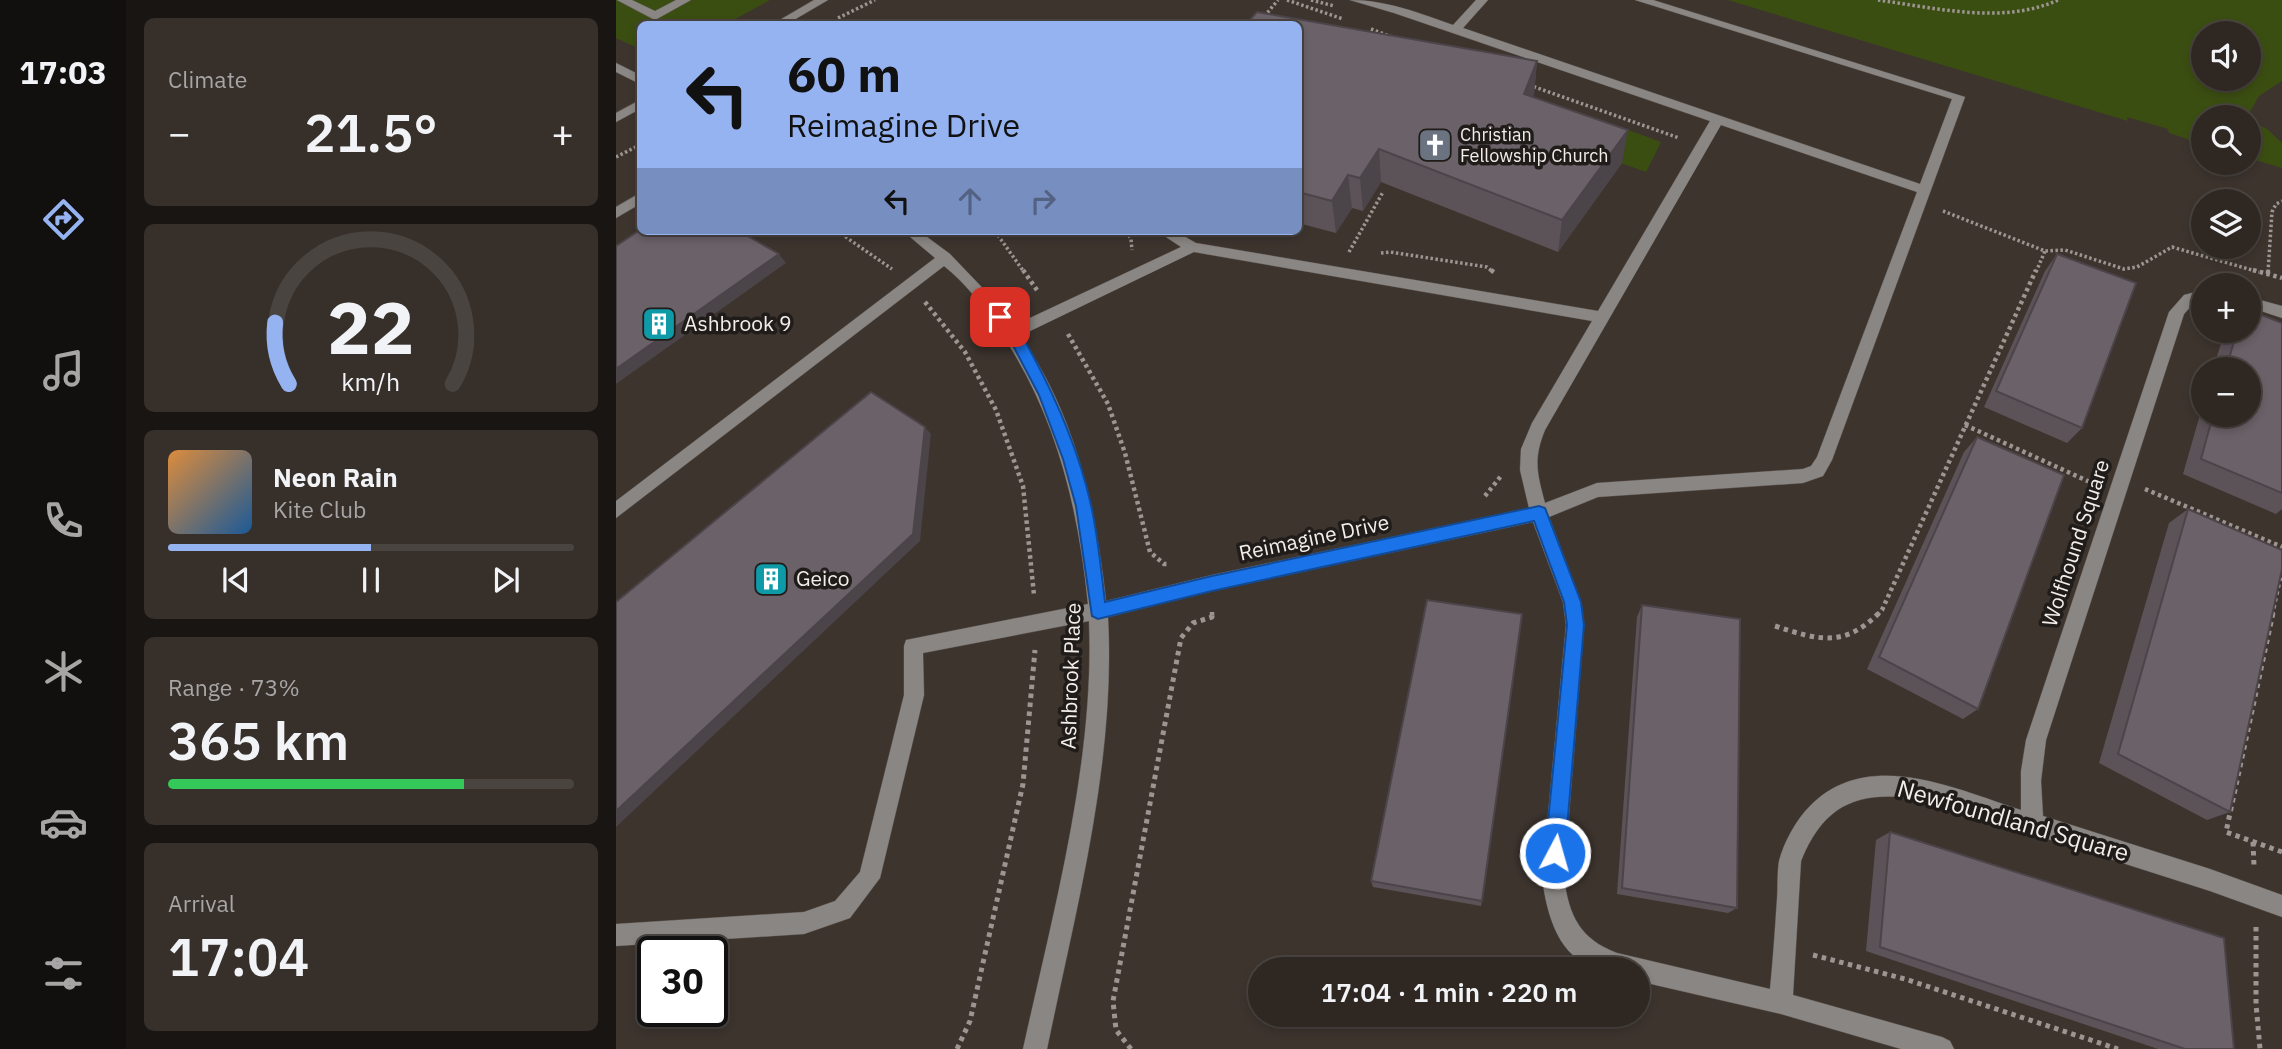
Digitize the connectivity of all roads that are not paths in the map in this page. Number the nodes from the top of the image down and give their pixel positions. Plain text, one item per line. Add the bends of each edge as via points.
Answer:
1 (624, 0) edge
2 (685, 0) edge
3 (822, 0) edge
4 (1482, 0) edge
5 (1641, 0) edge
6 (1362, 1) edge
7 (1401, 5) edge
8 (784, 21) edge
9 (1455, 30) junction
10 (616, 67) edge
11 (637, 78) edge
12 (637, 106) edge
13 (616, 118) edge
14 (1717, 120) junction
15 (1922, 196) junction
16 (637, 200) edge
17 (616, 213) edge
18 (916, 235) edge
19 (1171, 235) edge
20 (1192, 247) junction
21 (945, 258) junction
22 (2191, 298) edge
23 (2261, 306) edge
24 (2282, 312) edge
25 (1602, 317) junction
26 (1013, 333) junction
27 (616, 511) edge
28 (1539, 513) junction
29 (1098, 611) junction
30 (2033, 823) junction
31 (2282, 906) edge
32 (616, 935) edge
33 (1595, 957) edge
34 (1650, 973) edge
35 (1781, 1003) junction
36 (1035, 1049) edge
37 (1942, 1049) edge

1 - 2 street via 655,16
3 - 8 street
4 - 9 street
5 - 15 street via 1959,97
6 - 7 street
7 - 9 street
9 - 14 street
10 - 11 street
12 - 13 street
14 - 15 street
14 - 25 street
15 - 28 street, Reimagine Drive via 1817,471 1804,476 1597,490
16 - 17 street
18 - 21 street, Ashbrook Place
19 - 20 street
20 - 25 street
20 - 26 street
21 - 26 street, Ashbrook Place
21 - 27 street
22 - 30 street, Wolfhound Square via 2177,312 2036,740 2029,793
23 - 24 street
25 - 28 street via 1529,449 1528,470
26 - 29 street, Ashbrook Place via 1046,394 1071,459 1084,506
28 - 29 street, Reimagine Drive
28 - 33 street via 1569,590 1576,625 1553,878 1555,904 1572,939
29 - 32 street, Reimagine Drive via 913,646 914,695 869,878 842,910 804,923
29 - 36 street, Ashbrook Place via 1097,697 1089,782
30 - 31 street, Newfoundland Square
30 - 35 street, Newfoundland Square via 1906,785 1848,791 1817,811 1805,825 1790,861
34 - 35 street
35 - 37 street

